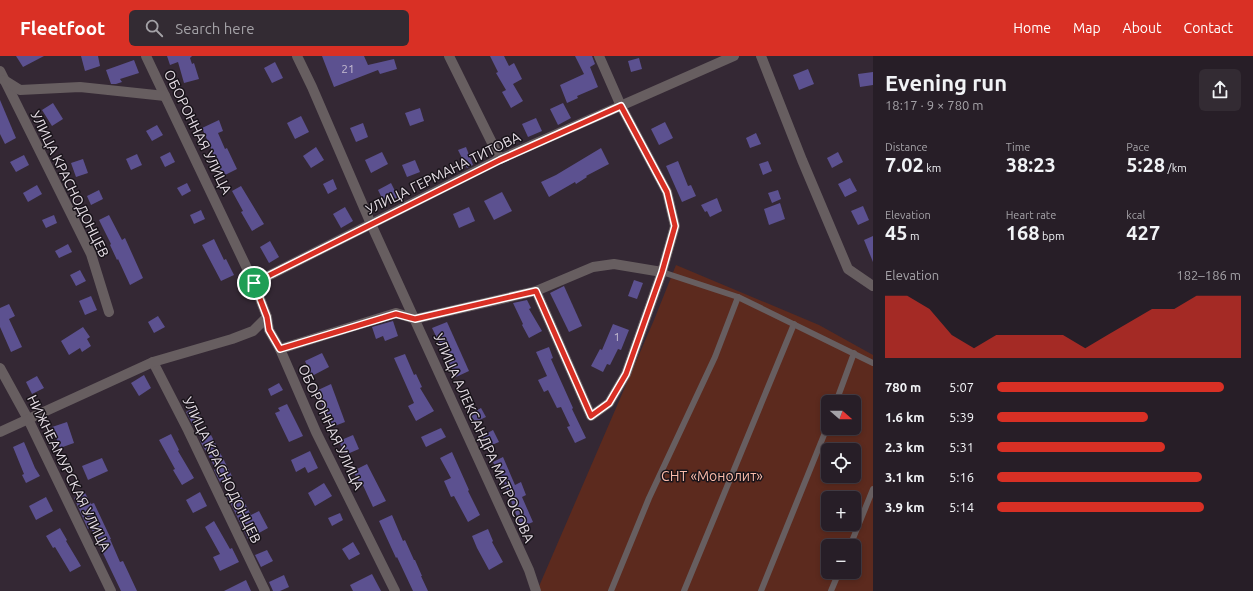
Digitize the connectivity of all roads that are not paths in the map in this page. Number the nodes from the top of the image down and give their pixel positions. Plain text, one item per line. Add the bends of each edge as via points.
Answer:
1 (146, 56) edge
2 (297, 56) edge
3 (449, 56) edge
4 (599, 56) edge
5 (734, 56) edge
6 (761, 56) edge
7 (1, 77) edge
8 (165, 96) junction
9 (621, 106) junction
10 (500, 160) junction
11 (371, 224) junction
12 (662, 272) junction
13 (254, 283) junction
14 (873, 286) edge
15 (536, 291) junction
16 (738, 297) junction
17 (109, 312) dead end
18 (267, 317) junction
19 (415, 319) junction
20 (794, 324) junction
21 (280, 349) junction
22 (854, 353) junction
23 (152, 362) junction
24 (873, 363) edge
25 (0, 368) edge
26 (839, 395) edge
27 (28, 420) junction
28 (0, 432) edge
29 (824, 435) edge
30 (873, 489) edge
31 (853, 539) edge
32 (836, 579) edge
33 (111, 591) edge
34 (265, 591) edge
35 (395, 591) edge
36 (536, 591) edge
37 (611, 591) edge
38 (684, 591) edge
39 (760, 591) edge
40 (831, 591) edge

1 - 8 street, ОБОРОННАЯ УЛИЦА
2 - 11 street, УЛИЦА АЛЕКСАНДРА МАТРОСОВА
3 - 10 street
4 - 9 street
5 - 9 street, УЛИЦА ГЕРМАНА ТИТОВА
6 - 14 street via 848,269
7 - 8 street via 20,90 80,87
7 - 17 street, УЛИЦА КРАСНОДОНЦЕВ via 90,254
8 - 13 street, ОБОРОННАЯ УЛИЦА
9 - 10 street, УЛИЦА ГЕРМАНА ТИТОВА
9 - 12 street via 667,192 675,226
10 - 11 street, УЛИЦА ГЕРМАНА ТИТОВА
11 - 13 street, УЛИЦА ГЕРМАНА ТИТОВА
11 - 19 street, УЛИЦА АЛЕКСАНДРА МАТРОСОВА
12 - 15 street via 614,264 593,266
12 - 15 street via 626,374 609,403 591,416
12 - 16 lane
13 - 18 street, ОБОРОННАЯ УЛИЦА
15 - 19 street
16 - 20 lane
16 - 37 lane via 716,356 649,498
18 - 21 street, ОБОРОННАЯ УЛИЦА via 269,330
18 - 23 street via 253,331
19 - 21 street via 396,314
19 - 36 street, УЛИЦА АЛЕКСАНДРА МАТРОСОВА via 529,570
20 - 22 lane
20 - 38 lane
21 - 35 street, ОБОРОННАЯ УЛИЦА via 316,432
22 - 24 lane
22 - 26 lane
23 - 27 street
23 - 34 street, УЛИЦА КРАСНОДОНЦЕВ via 188,430
25 - 27 street, НИЖНЕАМУРСКАЯ УЛИЦА
27 - 28 street
27 - 33 street, НИЖНЕАМУРСКАЯ УЛИЦА
29 - 39 lane
30 - 31 lane
32 - 40 lane

